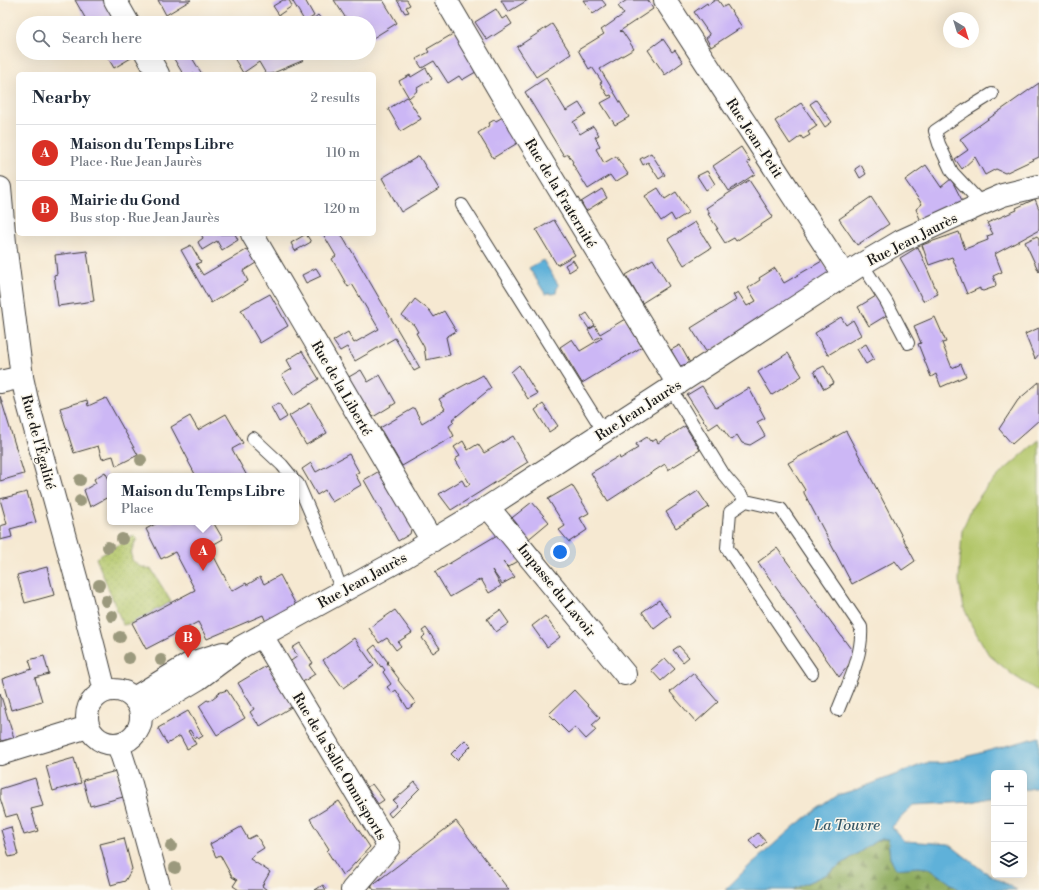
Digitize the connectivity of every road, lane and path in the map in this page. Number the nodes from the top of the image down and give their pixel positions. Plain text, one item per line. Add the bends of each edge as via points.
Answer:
1 (115, 0) edge
2 (446, 0) edge
3 (665, 0) edge
4 (124, 16) edge
5 (150, 60) edge
6 (157, 72) edge
7 (992, 94) dead end
8 (1039, 186) edge
9 (0, 188) edge
10 (982, 204) junction
11 (462, 205) dead end
12 (253, 236) edge
13 (854, 270) junction
14 (908, 343) dead end
15 (22, 377) junction
16 (0, 382) edge
17 (675, 386) junction
18 (604, 432) junction
19 (253, 438) dead end
20 (289, 473) edge
21 (299, 486) edge
22 (746, 500) junction
23 (488, 507) junction
24 (432, 541) junction
25 (342, 591) junction
26 (262, 636) junction
27 (812, 673) dead end
28 (625, 674) dead end
29 (105, 691) junction
30 (137, 705) junction
31 (838, 710) dead end
32 (88, 727) junction
33 (118, 744) junction
34 (0, 754) edge
35 (160, 890) edge
36 (352, 890) edge

1 - 4 street
2 - 17 street, Rue de la Fraternité
3 - 13 street, Rue Jean-Petit
5 - 6 street
7 - 10 lane via 935,131 952,172
8 - 10 street, Rue Jean Jaurès via 1003,195
9 - 15 street, Rue de l'Égalité
10 - 13 street, Rue Jean Jaurès via 901,241
11 - 18 lane
12 - 24 street, Rue de la Liberté
13 - 14 lane via 886,301
13 - 17 street, Rue Jean Jaurès
15 - 16 street
15 - 29 street, Rue de l'Égalité
17 - 18 street, Rue Jean Jaurès
17 - 22 lane via 724,474
18 - 23 street, Rue Jean Jaurès
19 - 20 lane
21 - 25 lane
22 - 27 lane via 730,512 726,548
22 - 31 lane via 781,509 861,627 862,636 856,666
23 - 24 street, Rue Jean Jaurès
23 - 28 street, Impasse du Lavoir
24 - 25 street, Rue Jean Jaurès
25 - 26 street, Rue Jean Jaurès
26 - 30 street, Rue Jean Jaurès via 241,647 198,679
26 - 36 street, Rue de la Salle Omnisports via 389,847
29 - 30 street via 120,690 127,693
29 - 32 street via 97,695 87,710
30 - 33 street via 141,722 138,730 126,741
32 - 33 street via 100,741
32 - 34 street
33 - 35 street

